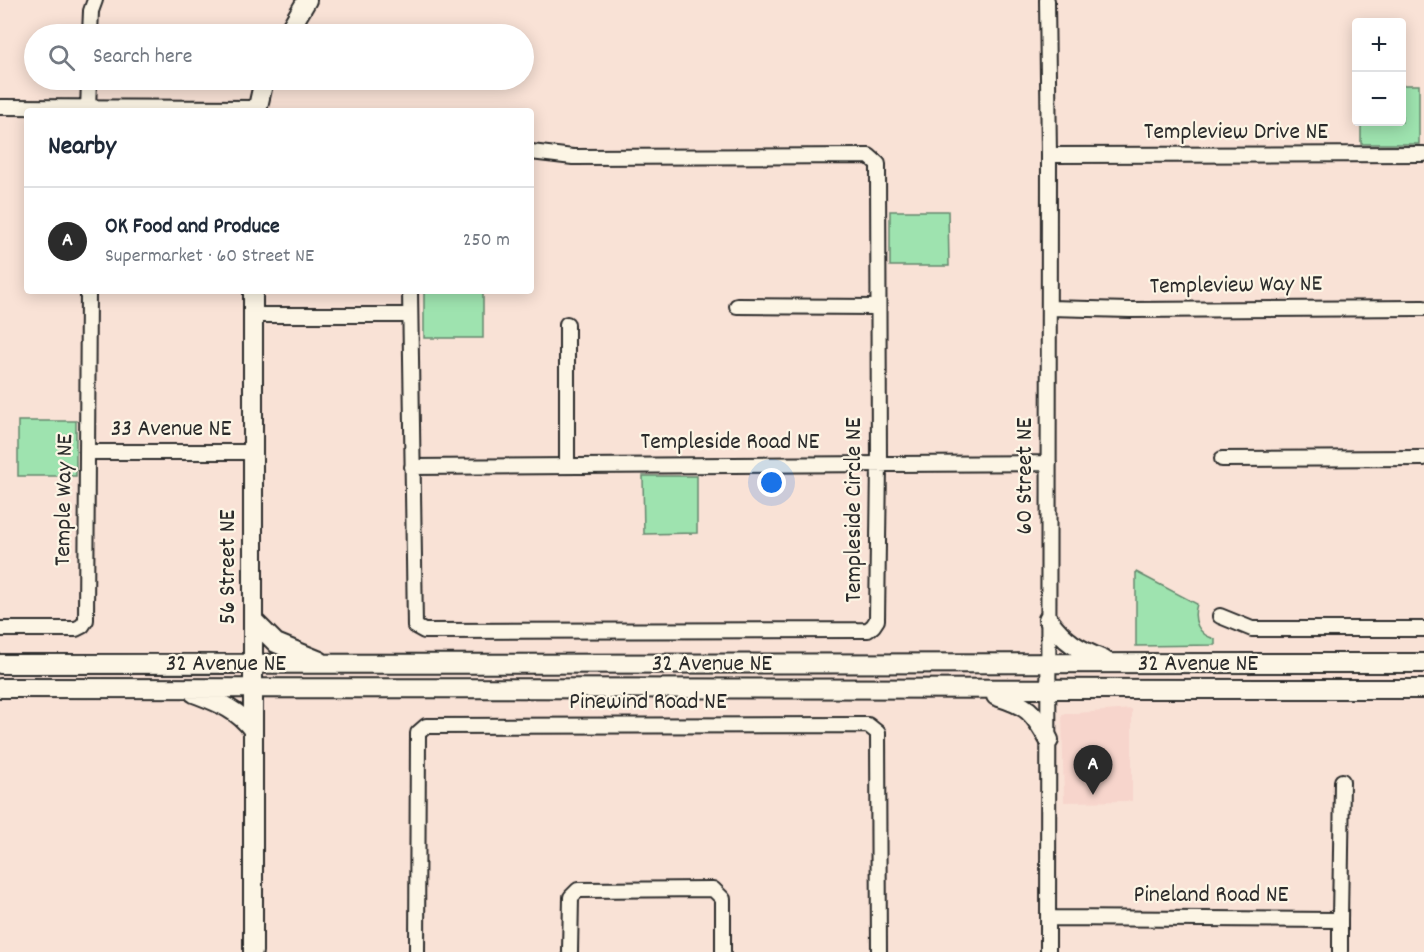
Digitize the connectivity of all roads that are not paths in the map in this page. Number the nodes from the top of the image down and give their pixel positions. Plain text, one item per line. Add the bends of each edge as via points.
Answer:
1 (95, 0) edge
2 (307, 0) edge
3 (1047, 0) edge
4 (90, 24) edge
5 (293, 24) edge
6 (89, 90) edge
7 (262, 90) edge
8 (0, 107) edge
9 (44, 108) edge
10 (88, 108) edge
11 (257, 108) edge
12 (534, 152) edge
13 (1424, 154) edge
14 (1049, 155) junction
15 (88, 294) edge
16 (253, 294) edge
17 (411, 294) edge
18 (737, 306) dead end
19 (877, 307) junction
20 (1049, 308) junction
21 (1424, 308) edge
22 (253, 315) junction
23 (410, 315) junction
24 (567, 324) dead end
25 (88, 452) junction
26 (253, 452) junction
27 (1424, 458) edge
28 (1222, 459) dead end
29 (1049, 463) junction
30 (879, 464) junction
31 (567, 466) junction
32 (412, 468) junction
33 (1220, 616) dead end
34 (1048, 619) junction
35 (253, 620) junction
36 (0, 629) edge
37 (1424, 629) edge
38 (1424, 663) edge
39 (0, 664) edge
40 (253, 664) junction
41 (327, 664) junction
42 (1048, 664) junction
43 (1114, 664) junction
44 (0, 688) edge
45 (254, 688) junction
46 (181, 689) junction
47 (1424, 689) edge
48 (977, 690) junction
49 (1048, 690) junction
50 (253, 729) junction
51 (1048, 740) junction
52 (1342, 781) dead end
53 (1048, 918) junction
54 (1340, 920) junction
55 (253, 952) edge
56 (417, 952) edge
57 (570, 952) edge
58 (723, 952) edge
59 (879, 952) edge
60 (1048, 952) edge
61 (1340, 952) edge

1 - 4 street
2 - 5 main road
3 - 14 street, 60 Street NE
6 - 10 street
7 - 11 main road
8 - 9 street
12 - 19 street, Templeside Circle NE via 573,157 869,156 878,164
13 - 14 street, Templeview Drive NE
14 - 20 street, 60 Street NE
15 - 25 street, Temple Way NE
16 - 22 main road, 56 Street NE
17 - 23 street, Templeside Circle NE
18 - 19 street
19 - 30 street, Templeside Circle NE
20 - 21 street, Templeview Way NE
20 - 29 street, 60 Street NE
22 - 23 street
22 - 26 main road, 56 Street NE
23 - 32 street, Templeside Circle NE
24 - 31 street
25 - 26 street, 33 Avenue NE
25 - 36 street, Temple Way NE via 86,620 76,629
26 - 35 main road, 56 Street NE
27 - 28 street
29 - 30 street, Templeside Road NE
29 - 34 street, 60 Street NE
30 - 31 street, Templeside Road NE
30 - 32 street, Templeside Circle NE via 877,620 867,630 424,631 415,626
31 - 32 street, Templeside Road NE
33 - 37 street via 1252,629
34 - 42 street, 60 Street NE
34 - 43 main road via 1078,650
35 - 40 main road, 56 Street NE
35 - 41 main road via 276,643
38 - 43 main road, 32 Avenue NE
39 - 40 main road, 32 Avenue NE
40 - 41 main road, 32 Avenue NE
40 - 45 main road, 56 Street NE
41 - 42 main road, 32 Avenue NE
42 - 43 main road, 32 Avenue NE
42 - 49 street, 60 Street NE
44 - 46 main road, 32 Avenue NE
45 - 46 main road, 32 Avenue NE
45 - 48 main road, 32 Avenue NE
45 - 50 main road, 56 Street NE
46 - 50 main road via 232,709
47 - 49 main road, 32 Avenue NE
48 - 49 main road, 32 Avenue NE
48 - 51 main road via 1028,709
49 - 51 street, 60 Street NE
50 - 55 main road, 56 Street NE
51 - 53 street, 60 Street NE
52 - 54 street
53 - 54 street, Pineland Road NE
53 - 60 street, 60 Street NE
54 - 61 street
56 - 59 street, Pinewind Road NE via 418,733 426,726 823,724 868,725 878,733
57 - 58 street via 571,897 578,890 713,889 723,899

